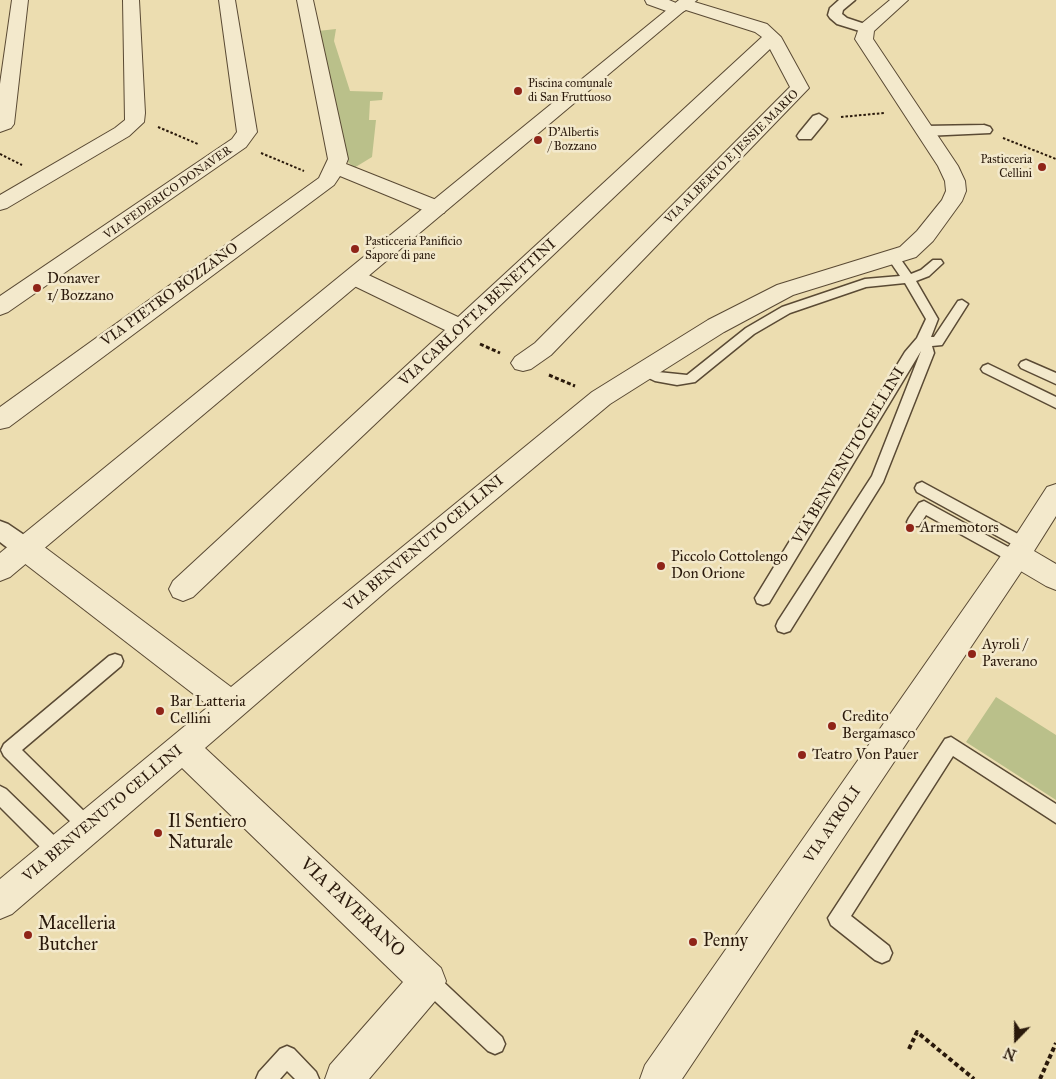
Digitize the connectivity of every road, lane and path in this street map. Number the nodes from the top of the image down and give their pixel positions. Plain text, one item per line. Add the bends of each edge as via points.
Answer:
1 (20, 0) edge
2 (131, 0) edge
3 (227, 0) edge
4 (306, 0) edge
5 (653, 0) edge
6 (848, 0) edge
7 (900, 0) edge
8 (684, 4) edge
9 (866, 29) junction
10 (772, 37) junction
11 (819, 119) dead end
12 (134, 122) junction
13 (0, 126) edge
14 (984, 130) joint
15 (925, 131) junction
16 (805, 136) dead end
17 (232, 149) junction
18 (1056, 159) edge
19 (332, 174) junction
20 (0, 204) edge
21 (437, 208) junction
22 (893, 257) junction
23 (937, 263) dead end
24 (650, 265) dead end
25 (354, 277) junction
26 (909, 279) junction
27 (962, 304) dead end
28 (0, 307) edge
29 (577, 314) junction
30 (461, 328) junction
31 (923, 340) junction
32 (523, 363) dead end
33 (1026, 365) dead end
34 (988, 369) dead end
35 (644, 370) junction
36 (1056, 380) edge
37 (1056, 403) edge
38 (0, 420) edge
39 (922, 488) dead end
40 (1056, 494) edge
41 (914, 522) dead end
42 (0, 530) edge
43 (25, 548) junction
44 (1019, 552) junction
45 (0, 569) edge
46 (1056, 578) edge
47 (183, 589) dead end
48 (763, 598) dead end
49 (784, 626) dead end
50 (114, 661) dead end
51 (231, 705) junction
52 (182, 748) junction
53 (0, 795) edge
54 (1056, 814) edge
55 (88, 826) junction
56 (58, 852) junction
57 (0, 902) edge
58 (882, 953) dead end
59 (428, 981) junction
60 (1056, 1043) edge
61 (495, 1044) dead end
62 (909, 1049) dead end
63 (266, 1079) edge
64 (309, 1079) edge
65 (344, 1079) edge
66 (659, 1079) edge
67 (974, 1079) edge
68 (1040, 1079) edge

1 - 13 street via 4,124
2 - 12 street
3 - 17 street, VIA FEDERICO DONAVER via 247,132
4 - 19 street via 338,159
5 - 8 street
6 - 9 street via 837,8 835,15 842,21
7 - 9 street
8 - 10 street via 761,28
8 - 21 street
9 - 15 street, VIA BENVENUTO CELLINI via 864,39 870,50
10 - 29 street, VIA ALBERTO E JESSIE MARIO via 800,88
10 - 30 street, VIA CARLOTTA BENETTINI
11 - 16 street
12 - 17 path
12 - 20 street
14 - 15 street
14 - 18 path
15 - 22 street, VIA BENVENUTO CELLINI via 948,166 956,191 925,236 908,252
17 - 19 path
17 - 28 street, VIA FEDERICO DONAVER
19 - 21 street
19 - 38 street, VIA PIETRO BOZZANO
21 - 25 street
22 - 26 lane, VIA BENVENUTO CELLINI
22 - 35 street, VIA BENVENUTO CELLINI via 785,290 716,326
23 - 26 lane
24 - 29 street via 602,315 592,318
25 - 30 street
25 - 43 street
26 - 31 lane, VIA BENVENUTO CELLINI via 932,319
26 - 35 lane via 865,283 786,310 750,331 690,380 655,376
27 - 31 lane via 937,342
29 - 32 street, VIA ALBERTO E JESSIE MARIO via 543,349
30 - 47 street, VIA CARLOTTA BENETTINI
31 - 48 lane, VIA BENVENUTO CELLINI via 910,355
31 - 49 lane, VIA BENVENUTO CELLINI via 928,353 878,478
33 - 36 lane
34 - 37 lane
35 - 51 street, VIA BENVENUTO CELLINI via 600,398
39 - 44 lane
40 - 44 street, VIA AYROLI
41 - 44 lane via 924,508
42 - 43 street
43 - 45 street
43 - 51 street
44 - 46 street
44 - 66 street, VIA AYROLI
50 - 55 lane via 10,750
51 - 52 street, VIA BENVENUTO CELLINI
52 - 55 street, VIA BENVENUTO CELLINI
52 - 59 street, VIA PAVERANO
53 - 56 lane
54 - 58 lane via 951,745 838,918
55 - 56 street, VIA BENVENUTO CELLINI
56 - 57 street, VIA BENVENUTO CELLINI
59 - 61 lane
59 - 65 street
60 - 68 path
62 - 67 path via 917,1032
63 - 64 lane via 287,1056

